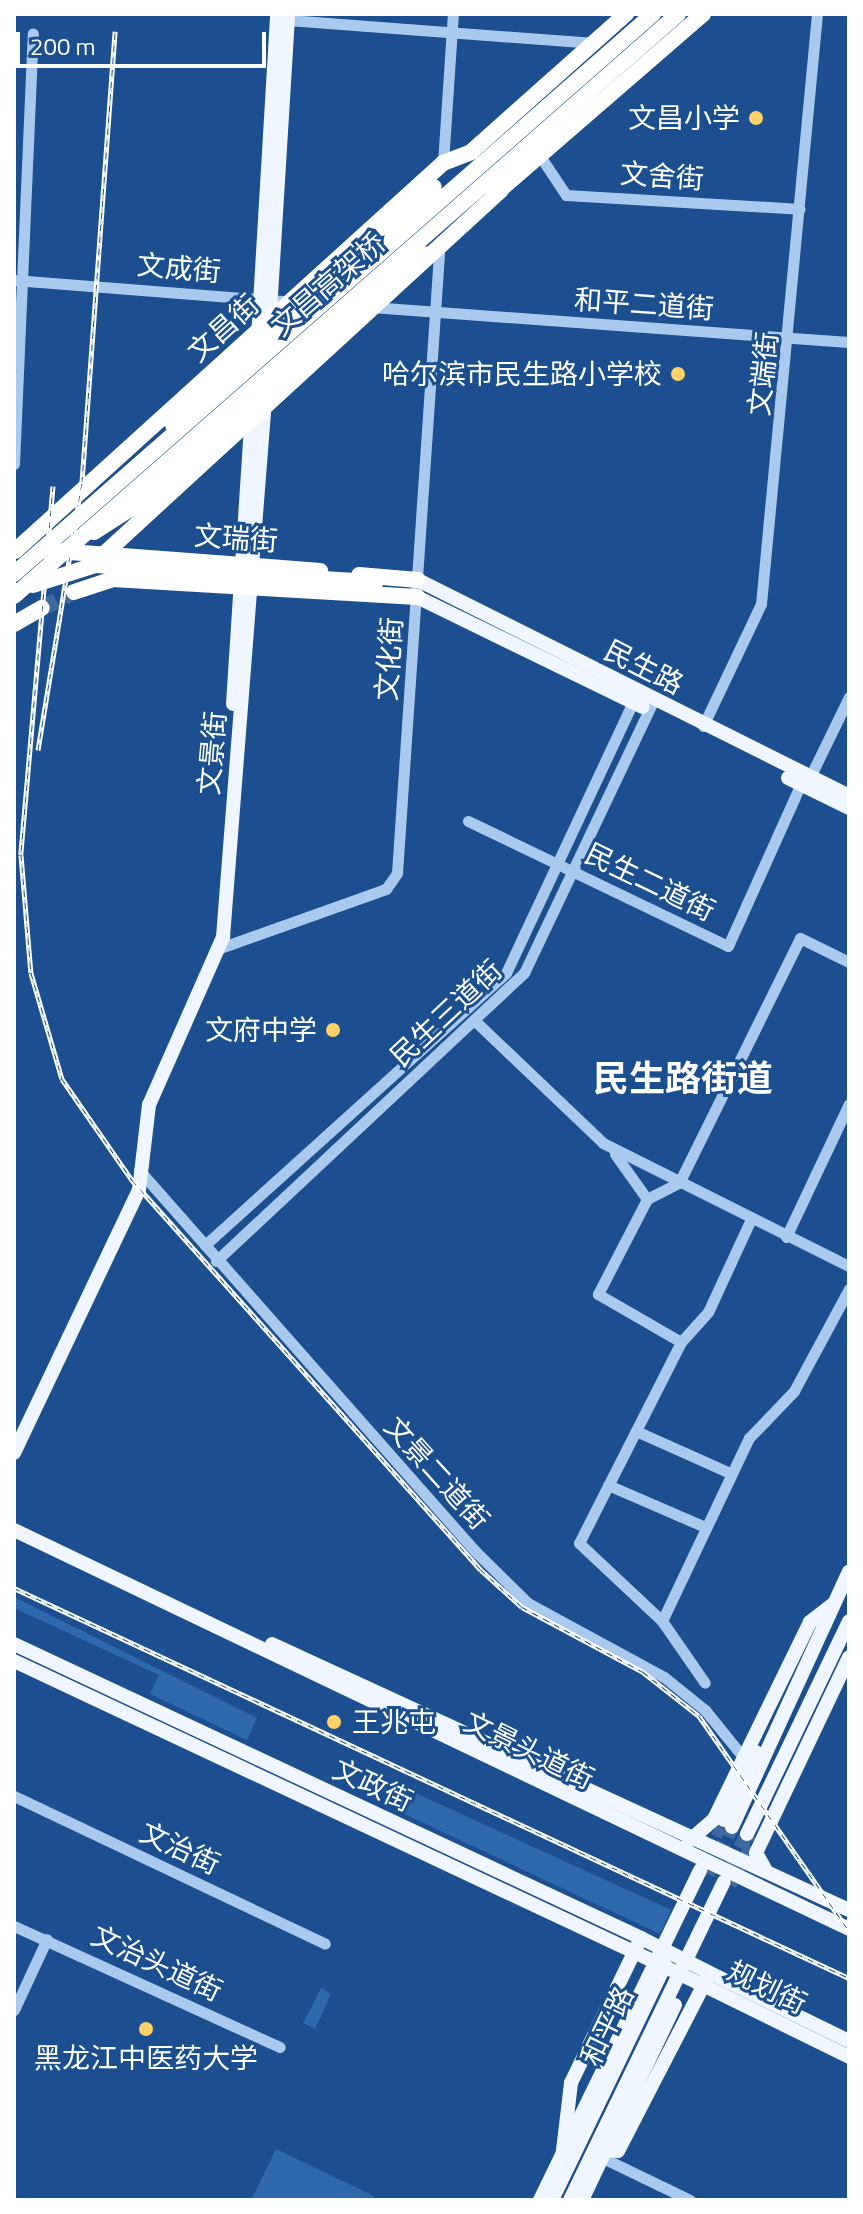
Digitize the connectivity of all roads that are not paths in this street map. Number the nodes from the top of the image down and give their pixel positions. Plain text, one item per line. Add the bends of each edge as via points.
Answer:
1 (453, 14) edge
2 (625, 14) edge
3 (653, 14) edge
4 (678, 14) edge
5 (703, 14) edge
6 (817, 14) edge
7 (284, 16) edge
8 (452, 31) junction
9 (33, 33) dead end
10 (591, 43) junction
11 (471, 152) junction
12 (540, 156) junction
13 (443, 163) junction
14 (800, 209) junction
15 (432, 253) junction
16 (19, 281) edge
17 (266, 300) junction
18 (292, 302) junction
19 (380, 307) junction
20 (436, 313) junction
21 (264, 325) junction
22 (791, 339) junction
23 (849, 342) edge
24 (258, 417) junction
25 (155, 449) junction
26 (14, 464) edge
27 (57, 534) junction
28 (75, 542) junction
29 (14, 551) edge
30 (103, 555) junction
31 (14, 559) edge
32 (248, 565) junction
33 (16, 587) edge
34 (246, 588) junction
35 (418, 588) junction
36 (74, 592) tunnel mouth
37 (42, 608) tunnel mouth
38 (14, 624) edge
39 (849, 697) edge
40 (635, 698) junction
41 (651, 706) junction
42 (703, 726) junction
43 (805, 779) junction
44 (849, 796) edge
45 (849, 808) edge
46 (468, 821) dead end
47 (558, 864) junction
48 (572, 871) junction
49 (220, 948) junction
50 (849, 962) edge
51 (474, 1020) junction
52 (849, 1104) edge
53 (603, 1143) junction
54 (139, 1170) junction
55 (679, 1183) junction
56 (647, 1199) junction
57 (751, 1219) junction
58 (786, 1237) junction
59 (205, 1245) junction
60 (216, 1261) junction
61 (849, 1266) edge
62 (849, 1289) edge
63 (681, 1342) junction
64 (636, 1431) junction
65 (14, 1432) edge
66 (14, 1453) edge
67 (730, 1473) junction
68 (608, 1485) junction
69 (14, 1521) edge
70 (705, 1527) junction
71 (14, 1530) edge
72 (849, 1572) edge
73 (834, 1603) junction
74 (662, 1621) junction
75 (849, 1621) edge
76 (849, 1630) edge
77 (14, 1644) edge
78 (849, 1657) edge
79 (14, 1661) edge
80 (705, 1683) dead end
81 (743, 1757) junction
82 (14, 1796) edge
83 (727, 1825) tunnel mouth
84 (689, 1841) junction
85 (772, 1874) junction
86 (728, 1884) tunnel mouth
87 (849, 1910) edge
88 (14, 1926) edge
89 (849, 1929) edge
90 (641, 1938) junction
91 (47, 1939) junction
92 (325, 1944) dead end
93 (634, 1952) junction
94 (707, 1979) junction
95 (14, 2010) edge
96 (849, 2041) edge
97 (280, 2047) dead end
98 (849, 2057) edge
99 (582, 2138) junction
100 (602, 2153) junction
101 (560, 2159) junction
102 (559, 2184) junction
103 (540, 2200) edge
104 (552, 2200) edge
105 (570, 2200) edge
106 (582, 2200) edge
107 (690, 2200) edge

1 - 8 street
2 - 10 highway, 文昌街
3 - 25 highway, 文昌高架桥, bridge
4 - 28 highway, 文昌高架桥, bridge
5 - 12 highway
6 - 14 street, 文端街
7 - 8 street
7 - 17 main road, 文景街
8 - 10 street
8 - 13 street
9 - 16 street
10 - 11 highway, 文昌街
11 - 13 highway, 文昌街
11 - 25 highway, 文昌街, bridge via 186,406
12 - 14 street, 文舍街 via 566,195
12 - 15 highway
13 - 18 highway, 文昌街
14 - 22 street, 文端街
15 - 19 highway
15 - 20 street, 文化街
15 - 28 highway, bridge via 144,500
16 - 17 street, 文成街
16 - 26 street
17 - 18 street, 文成街
17 - 21 main road, 文景街
18 - 19 street, 文成街
18 - 21 highway, 文昌街
19 - 20 street, 文成街
19 - 24 highway
20 - 22 street, 和平二道街
20 - 35 street, 文化街
21 - 24 main road, 文景街
21 - 29 highway, 文昌街
22 - 23 street, 和平二道街
22 - 42 street, 文端街 via 761,604
24 - 30 highway
24 - 32 main road, 文景街
25 - 27 highway, 文昌高架桥, bridge
27 - 31 highway, bridge
27 - 33 highway, 文昌高架桥, bridge
28 - 33 highway, 文昌高架桥, bridge
29 - 30 highway, 文瑞街
30 - 32 highway, 文瑞街
32 - 34 main road, 文景街
32 - 35 highway, 文瑞街
33 - 35 highway, bridge via 95,565
34 - 35 highway, 文瑞街
34 - 36 highway, 文瑞街 via 113,579
34 - 49 main road, 文景街
34 - 65 main road, 文景街 via 215,939 142,1103 132,1187
35 - 40 main road, 民生路
35 - 49 street, 文化街 via 394,880 386,889
37 - 38 highway
39 - 43 street, 民生二道街
40 - 41 main road, 民生路
40 - 47 street, 民生三道街
41 - 42 main road, 民生路
41 - 43 main road, 民生路
41 - 48 street, 民生三道街
42 - 43 main road, 民生路
43 - 44 main road, 民生路
43 - 45 main road, 民生路
43 - 48 street, 民生二道街 via 728,946
46 - 47 street, 民生二道街
47 - 48 street, 民生二道街
47 - 59 street, 民生三道街 via 506,973
48 - 51 street, 民生三道街 via 524,973
49 - 54 main road, 文景街 via 149,1105
50 - 55 street via 800,938
51 - 53 street
51 - 60 street, 民生三道街
52 - 58 street
53 - 55 street
53 - 56 street via 632,1170
54 - 59 street, 文景二道街
54 - 66 main road, 文景街 via 139,1190
55 - 56 street
55 - 57 street
56 - 63 street via 598,1294
57 - 58 street
57 - 63 street via 708,1312
58 - 61 street
59 - 60 street, 文景二道街
60 - 81 street, 文景二道街 via 528,1603 664,1677 705,1710
62 - 67 street via 794,1391 749,1438
63 - 64 street
64 - 67 street
64 - 68 street
67 - 70 street
68 - 70 street
68 - 74 street via 579,1543
69 - 84 main road, 文景头道街
70 - 74 street
71 - 89 main road, 文景头道街
72 - 73 main road
73 - 81 main road via 810,1622
73 - 83 main road
74 - 80 street
75 - 76 main road via 750,1835
77 - 90 main road, 文政街
78 - 85 main road via 756,1853
79 - 93 main road, 文政街
81 - 84 main road via 714,1819
82 - 92 street, 文治街
84 - 85 main road, 文景头道街
85 - 87 main road, 文景头道街
86 - 100 main road, 和平路
88 - 91 street, 文治头道街
90 - 93 main road
90 - 94 main road, 文政街, bridge
91 - 95 street
91 - 97 street, 文治头道街
93 - 94 main road, 文政街, bridge
93 - 101 main road via 571,2083
94 - 96 main road, 规划街
94 - 98 main road, 规划街
94 - 100 main road via 618,2151
99 - 101 main road
99 - 101 main road, 和平路 via 704,1872
99 - 102 main road, 和平路
100 - 105 main road, 和平路
100 - 106 main road
100 - 107 street
101 - 102 main road
101 - 103 main road
102 - 104 main road, 和平路

